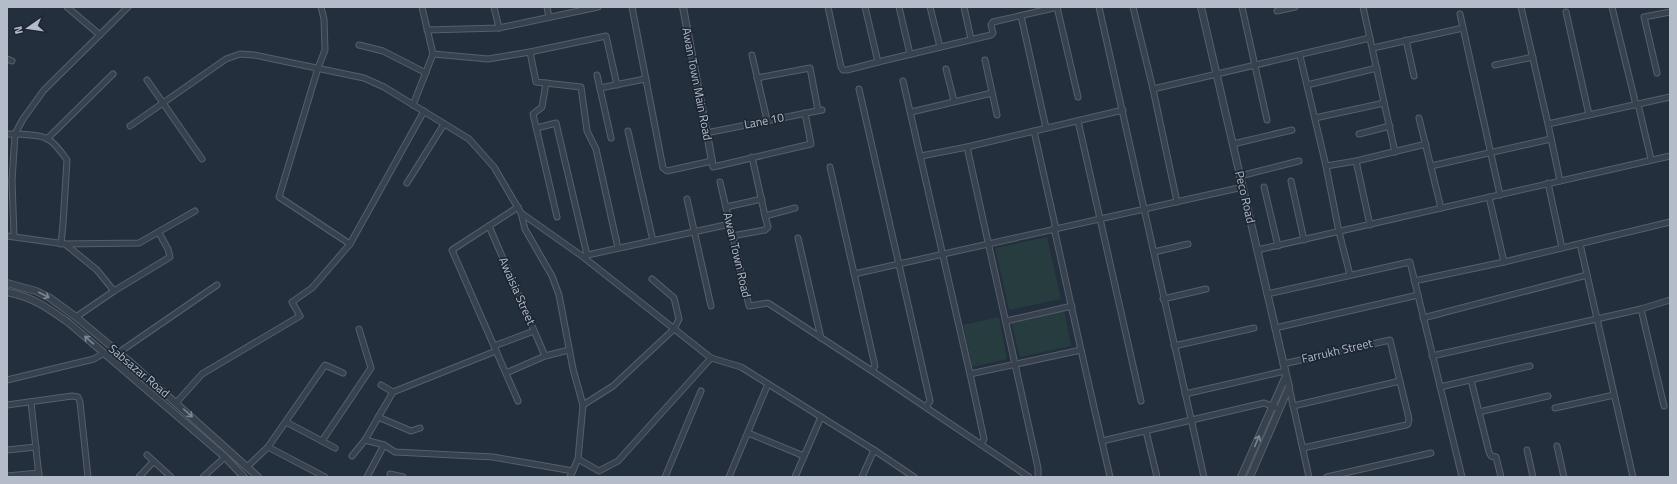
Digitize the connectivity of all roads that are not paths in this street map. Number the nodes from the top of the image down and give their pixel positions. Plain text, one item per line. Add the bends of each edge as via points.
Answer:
1 (67, 7) edge
2 (128, 7) edge
3 (321, 7) edge
4 (422, 7) edge
5 (494, 7) edge
6 (547, 7) edge
7 (598, 7) edge
8 (632, 7) edge
9 (683, 7) edge
10 (828, 7) edge
11 (865, 7) edge
12 (899, 7) edge
13 (930, 7) edge
14 (964, 7) edge
15 (1058, 7) edge
16 (1099, 7) edge
17 (1133, 7) edge
18 (1201, 7) edge
19 (1242, 7) edge
20 (1295, 7) edge
21 (1363, 7) edge
22 (1521, 7) edge
23 (1612, 7) edge
24 (1277, 11) dead end
25 (1566, 12) dead end
26 (1670, 12) edge
27 (1460, 14) dead end
28 (1021, 16) junction
29 (549, 17) junction
30 (499, 28) junction
31 (1463, 28) junction
32 (427, 30) junction
33 (100, 35) junction
34 (1370, 38) junction
35 (971, 39) junction
36 (1406, 40) junction
37 (359, 45) dead end
38 (940, 47) junction
39 (1372, 48) junction
40 (530, 52) junction
41 (433, 54) junction
42 (910, 54) junction
43 (752, 55) dead end
44 (1300, 56) junction
45 (1533, 57) junction
46 (985, 60) dead end
47 (878, 62) junction
48 (1254, 65) junction
49 (1495, 65) dead end
50 (318, 68) junction
51 (1377, 68) junction
52 (946, 69) dead end
53 (426, 73) junction
54 (1657, 73) dead end
55 (113, 74) dead end
56 (1216, 74) junction
57 (597, 75) dead end
58 (1414, 76) dead end
59 (757, 78) junction
60 (645, 79) junction
61 (147, 80) dead end
62 (904, 80) dead end
63 (546, 83) junction
64 (617, 84) junction
65 (1307, 85) junction
66 (600, 88) junction
67 (859, 89) dead end
68 (1153, 89) junction
69 (992, 93) junction
70 (1078, 97) dead end
71 (1670, 97) edge
72 (954, 101) junction
73 (164, 103) junction
74 (1384, 103) junction
75 (413, 105) junction
76 (1637, 105) junction
77 (1122, 110) junction
78 (424, 111) junction
79 (911, 112) junction
80 (805, 113) junction
81 (997, 115) dead end
82 (1589, 115) junction
83 (1315, 118) junction
84 (1419, 118) dead end
85 (767, 120) junction
86 (1267, 120) dead end
87 (1078, 121) junction
88 (444, 124) junction
89 (1548, 124) junction
90 (130, 126) dead end
91 (1390, 126) junction
92 (536, 128) junction
93 (1046, 128) junction
94 (1292, 130) dead end
95 (628, 131) dead end
96 (1034, 131) junction
97 (706, 133) junction
98 (7, 134) edge
99 (15, 134) junction
100 (1359, 134) dead end
101 (611, 138) dead end
102 (47, 139) junction
103 (1551, 139) junction
104 (1233, 144) junction
105 (1426, 144) junction
106 (967, 147) junction
107 (1395, 152) junction
108 (1491, 152) junction
109 (921, 156) junction
110 (1670, 156) edge
111 (752, 157) junction
112 (202, 159) dead end
113 (1651, 160) junction
114 (712, 161) junction
115 (1299, 161) dead end
116 (1356, 161) junction
117 (1326, 166) junction
118 (1431, 166) junction
119 (830, 167) dead end
120 (1240, 176) junction
121 (1291, 181) dead end
122 (1560, 181) junction
123 (720, 182) dead end
124 (407, 183) dead end
125 (1548, 183) junction
126 (1243, 187) junction
127 (1264, 187) dead end
128 (1500, 195) junction
129 (1489, 197) junction
130 (762, 199) junction
131 (687, 200) dead end
132 (1177, 202) junction
133 (518, 207) junction
134 (726, 207) junction
135 (795, 208) dead end
136 (1144, 208) junction
137 (1441, 208) junction
138 (195, 211) dead end
139 (521, 213) junction
140 (765, 216) junction
141 (557, 217) dead end
142 (1099, 219) junction
143 (1670, 222) edge
144 (730, 224) junction
145 (1370, 225) junction
146 (488, 226) junction
147 (1055, 228) junction
148 (694, 232) junction
149 (1339, 232) junction
150 (159, 233) junction
151 (7, 236) edge
152 (14, 236) junction
153 (732, 236) junction
154 (798, 238) dead end
155 (1304, 240) junction
156 (653, 241) junction
157 (63, 244) junction
158 (350, 244) junction
159 (989, 244) junction
160 (1188, 244) dead end
161 (1580, 244) junction
162 (1278, 246) junction
163 (618, 248) junction
164 (1562, 248) junction
165 (1257, 250) junction
166 (1154, 252) junction
167 (943, 254) junction
168 (584, 256) junction
169 (1504, 262) junction
170 (899, 264) junction
171 (854, 274) junction
172 (1350, 275) junction
173 (1587, 275) junction
174 (652, 280) dead end
175 (1414, 281) junction
176 (7, 283) edge
177 (217, 285) dead end
178 (1206, 289) dead end
179 (114, 290) junction
180 (7, 292) edge
181 (1267, 294) junction
182 (1418, 295) junction
183 (1163, 299) junction
184 (1670, 300) edge
185 (711, 306) dead end
186 (1072, 306) junction
187 (1641, 309) junction
188 (76, 317) junction
189 (1423, 318) junction
190 (1597, 318) junction
191 (1006, 321) junction
192 (1254, 328) dead end
193 (1275, 328) junction
194 (359, 329) dead end
195 (674, 329) junction
196 (534, 331) junction
197 (821, 338) junction
198 (1174, 346) junction
199 (495, 348) junction
200 (569, 350) junction
201 (1081, 350) junction
202 (104, 353) junction
203 (118, 353) junction
204 (546, 356) junction
205 (1432, 356) junction
206 (711, 358) junction
207 (1015, 364) junction
208 (1283, 364) junction
209 (1530, 366) dead end
210 (872, 371) junction
211 (342, 373) dead end
212 (506, 373) junction
213 (970, 374) junction
214 (1285, 374) junction
215 (7, 380) edge
216 (1471, 380) junction
217 (1400, 381) junction
218 (768, 384) junction
219 (380, 385) dead end
220 (1289, 387) junction
221 (1440, 387) junction
222 (701, 391) dead end
223 (393, 392) junction
224 (1185, 394) junction
225 (1614, 395) junction
226 (1548, 396) dead end
227 (518, 401) dead end
228 (1141, 401) dead end
229 (31, 402) junction
230 (176, 403) junction
231 (7, 405) edge
232 (583, 405) junction
233 (1272, 406) junction
234 (1293, 406) junction
235 (1664, 406) dead end
236 (926, 407) junction
237 (1555, 408) dead end
238 (1279, 409) junction
239 (1479, 412) junction
240 (378, 417) junction
241 (820, 417) junction
242 (1191, 420) junction
243 (286, 422) junction
244 (420, 428) dead end
245 (1146, 431) junction
246 (748, 433) junction
247 (365, 440) junction
248 (322, 441) junction
249 (1102, 441) junction
250 (981, 444) junction
251 (384, 445) junction
252 (1557, 446) dead end
253 (36, 447) junction
254 (268, 447) junction
255 (335, 448) dead end
256 (1303, 448) junction
257 (7, 450) edge
258 (874, 450) junction
259 (1527, 450) dead end
260 (1431, 453) dead end
261 (147, 455) dead end
262 (352, 456) dead end
263 (804, 456) junction
264 (225, 458) junction
265 (578, 458) junction
266 (153, 462) junction
267 (248, 466) junction
268 (573, 471) junction
269 (390, 474) dead end
270 (39, 475) edge
271 (7, 476) edge
272 (88, 477) edge
273 (139, 477) edge
274 (171, 477) edge
275 (203, 477) edge
276 (244, 477) edge
277 (258, 477) edge
278 (325, 477) edge
279 (367, 477) edge
280 (403, 477) edge
281 (570, 477) edge
282 (665, 477) edge
283 (729, 477) edge
284 (795, 477) edge
285 (862, 477) edge
286 (914, 477) edge
287 (1029, 477) edge
288 (1038, 477) edge
289 (1110, 477) edge
290 (1157, 477) edge
291 (1204, 477) edge
292 (1241, 477) edge
293 (1250, 477) edge
294 (1309, 477) edge
295 (1327, 477) edge
296 (1462, 477) edge
297 (1501, 477) edge
298 (1533, 477) edge
299 (1564, 477) edge
300 (1632, 477) edge

1 - 33 street
2 - 33 street
3 - 50 street via 324,20 324,50
4 - 32 street
5 - 30 street
6 - 29 street
7 - 29 street
8 - 60 street
9 - 97 street, Awan Town Main Road
10 - 47 street via 843,70
11 - 47 street
12 - 42 street
13 - 38 street
14 - 35 street
15 - 28 street
15 - 70 street
16 - 77 street
17 - 68 street
18 - 56 street, Peco Road
19 - 48 street
20 - 24 street
21 - 34 street
22 - 45 street
23 - 76 street
25 - 82 street
26 - 54 street via 1644,17
27 - 31 street
28 - 35 street via 993,22 993,34
28 - 93 street
29 - 30 street
30 - 32 street
31 - 36 street
31 - 108 street
32 - 41 street
33 - 99 street via 44,90
34 - 39 street
34 - 44 street
35 - 38 street
36 - 39 street
36 - 58 street
37 - 53 street via 383,51
38 - 42 street
39 - 51 street
40 - 41 street via 488,59
40 - 63 street via 536,82
40 - 64 street via 606,36
41 - 53 street
42 - 47 street
43 - 59 street
44 - 48 street
44 - 65 street
45 - 49 street
45 - 89 street
46 - 69 street
48 - 56 street
48 - 86 street
50 - 73 street via 240,54 226,59
50 - 75 street via 364,78
50 - 158 street via 279,197
51 - 65 street
51 - 74 street
52 - 72 street
53 - 75 street
55 - 102 street
56 - 68 street
56 - 104 street, Peco Road
57 - 66 street
59 - 80 street, Lane 10 via 810,68 820,110
59 - 85 street
60 - 64 street
60 - 114 street via 663,168 667,171
61 - 73 street
62 - 79 street
63 - 92 street via 542,107 533,114
63 - 163 street via 581,87 586,131 596,149
64 - 66 street
65 - 83 street
66 - 101 street
67 - 170 street
68 - 132 street
69 - 72 street
69 - 81 street
71 - 76 street
72 - 79 street
73 - 90 street
73 - 112 street
74 - 83 street
74 - 91 street
75 - 78 street
76 - 82 street
76 - 113 street
77 - 87 street
77 - 136 street
78 - 88 street
78 - 158 street
79 - 109 street
80 - 85 street, Lane 10
80 - 111 street via 811,144
82 - 89 street
83 - 117 street
84 - 105 street
85 - 97 street, Lane 10
87 - 93 street
87 - 142 street
88 - 124 street
88 - 133 street via 469,139 494,167
89 - 103 street
91 - 100 street
91 - 107 street
92 - 141 street
92 - 168 street via 556,123
93 - 96 street
94 - 104 street
95 - 156 street
96 - 106 street
96 - 147 street
97 - 114 street, Awan Town Main Road
98 - 99 street
99 - 102 street
99 - 152 street via 12,181
102 - 157 street via 67,160
103 - 108 street
103 - 122 street
104 - 120 street, Peco Road
105 - 107 street
105 - 118 street
106 - 109 street
106 - 159 street
107 - 116 street
108 - 118 street
108 - 128 street
109 - 167 street
110 - 113 street
111 - 114 street via 713,168
111 - 130 street
113 - 122 street
115 - 120 street
116 - 117 street
116 - 145 street
117 - 149 street
118 - 137 street
119 - 171 street
120 - 126 street, Peco Road
121 - 155 street
122 - 125 street
123 - 134 street, Awan Town Road
125 - 128 street
125 - 164 street
126 - 132 street
126 - 165 street, Peco Road
127 - 162 street
128 - 129 street
129 - 137 street
129 - 169 street
130 - 134 street
130 - 140 street
131 - 148 street
132 - 136 street
133 - 139 street
133 - 146 street
134 - 144 street, Awan Town Road
135 - 140 street
136 - 142 street
136 - 166 street
137 - 145 street
138 - 150 street
139 - 168 street
139 - 200 street via 525,229 552,276 559,294
140 - 153 street via 768,227 765,230
142 - 147 street
142 - 228 street
143 - 161 street
144 - 148 street
144 - 153 street, Awan Town Road
145 - 149 street
146 - 196 street, Awaisia Street
146 - 199 street via 452,250
147 - 159 street
147 - 186 street
148 - 156 street
148 - 185 street
149 - 155 street
149 - 172 street
150 - 157 street via 139,243
150 - 179 street via 170,256
151 - 152 street
152 - 157 street
153 - 197 street, Awan Town Road via 749,306 768,303
154 - 197 street
155 - 162 street
156 - 163 street
157 - 179 street via 97,270
158 - 230 street via 312,288 292,302 300,316 202,374
159 - 167 street
159 - 191 street
160 - 166 street
161 - 164 street
161 - 173 street
162 - 165 street
163 - 168 street
164 - 169 street
165 - 181 street, Peco Road
166 - 183 street
167 - 170 street
167 - 213 street
168 - 195 street
169 - 175 street
170 - 171 street
170 - 236 street via 930,401
171 - 210 street via 875,366
172 - 175 street via 1408,262 1411,264
172 - 181 street
173 - 189 street
173 - 190 street
174 - 195 street via 674,298 679,319
175 - 182 street
176 -> 188 street, Sabsazar Road via 43,294
177 - 203 street
178 - 183 street
179 - 188 street
202 -> 180 street via 44,305 19,294
181 - 193 street, Peco Road
182 - 189 street
182 - 193 street
183 - 198 street
184 - 187 street
186 - 191 street
186 - 201 street
187 - 190 street
187 - 235 street
188 - 203 street, Sabsazar Road
189 - 205 street
190 - 205 street
190 - 225 street
191 - 207 street
192 - 198 street
193 - 208 street, Peco Road
194 - 248 street via 371,368
195 - 206 street
195 - 232 street via 613,386
196 - 199 street
196 - 204 street, Awaisia Street
197 - 210 street
198 - 224 street
199 - 212 street
199 - 223 street
200 - 204 street
200 - 232 street
201 - 207 street
201 - 249 street
202 - 215 street via 94,359
202 - 264 street
203 - 230 street, Sabsazar Road
204 - 212 street
205 - 221 street
206 - 218 street via 741,367
206 - 265 street via 618,461 599,471
207 - 213 street
207 - 288 street
208 - 214 street, Peco Road
208 - 217 street, Farrukh Street via 1390,340
209 - 216 street
210 - 236 street
211 - 243 street via 325,365
212 - 227 street
213 - 250 street via 984,439
214 - 220 street, Peco Road
214 - 224 street
214 - 233 street
216 - 221 street
216 - 239 street
217 - 234 street
217 - 256 street via 1408,424
218 - 241 street
218 - 246 street
219 - 223 street
220 - 234 street
220 - 238 street
221 - 296 street
222 - 282 street
223 - 240 street
224 - 242 street
225 - 237 street
225 - 300 street
226 - 239 street
229 - 231 street
229 - 253 street
229 - 272 street via 72,396 78,398
230 -> 267 street, Sabsazar Road
232 - 265 street
233 - 238 street
233 - 242 street via 1264,403
292 -> 233 street
234 - 256 street
236 - 250 street
238 - 293 street
239 - 297 street via 1489,452 1491,456 1496,457
240 - 244 street via 411,432
240 - 247 street
241 - 258 street
241 - 263 street
242 - 245 street
242 - 291 street
243 - 248 street
243 - 254 street
245 - 249 street
245 - 290 street
246 - 263 street
246 - 283 street
247 - 251 street
247 - 262 street
248 - 255 street
249 - 289 street
250 - 287 street
251 - 268 street via 395,452 493,457
251 - 279 street
252 - 299 street
253 - 257 street
253 - 270 street
254 - 267 street
254 - 278 street
256 - 294 street
258 - 285 street
258 - 286 street
259 - 298 street
260 - 295 street
261 - 266 street
263 - 284 street
264 - 275 street
264 - 276 street
265 - 268 street
266 - 273 street
266 - 274 street
267 - 277 street, Sabsazar Road
268 - 281 street
269 - 280 street
270 - 271 street

